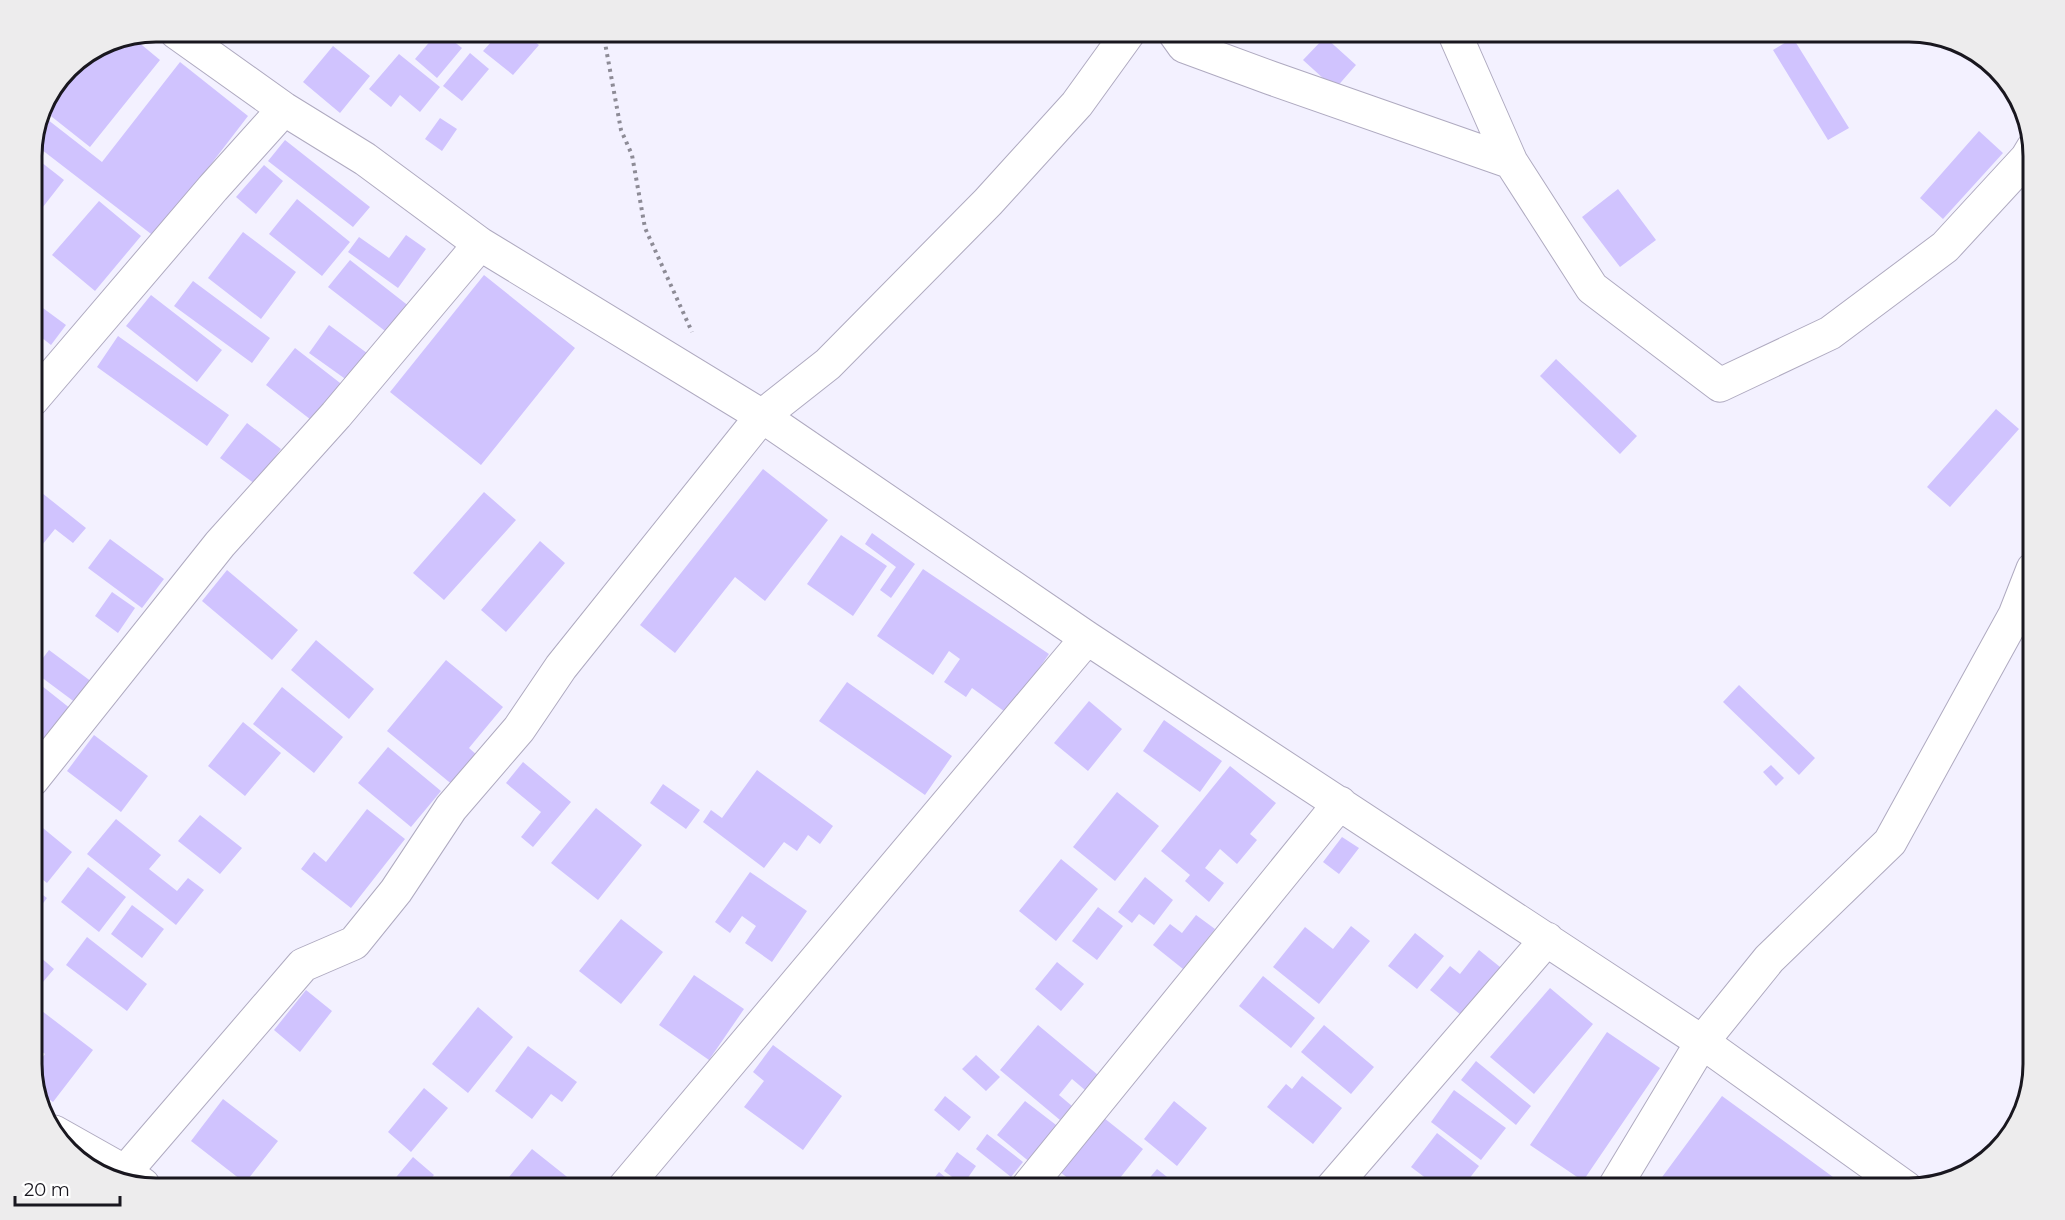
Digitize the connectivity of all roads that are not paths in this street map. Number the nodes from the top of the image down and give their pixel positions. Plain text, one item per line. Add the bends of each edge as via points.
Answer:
1 (190, 42) edge
2 (1122, 42) edge
3 (1181, 42) edge
4 (1458, 42) edge
5 (284, 109) junction
6 (1511, 162) junction
7 (2023, 162) edge
8 (480, 244) junction
9 (42, 388) edge
10 (762, 416) junction
11 (2023, 623) edge
12 (1087, 638) junction
13 (42, 767) edge
14 (1340, 803) junction
15 (1547, 939) junction
16 (1702, 1042) junction
17 (74, 1144) edge
18 (125, 1174) edge
19 (136, 1176) edge
20 (632, 1178) edge
21 (1035, 1178) edge
22 (1341, 1178) edge
23 (1620, 1178) edge
24 (1892, 1178) edge

1 - 5 street
2 - 10 street via 1077,104 988,202 828,364
3 - 6 street via 1271,78
4 - 6 street
5 - 8 street via 365,159
5 - 9 street
6 - 7 street via 1592,288 1720,385 1830,333 1945,247
8 - 10 street
8 - 13 street via 336,415 220,544
10 - 12 street
10 - 19 street via 561,667 519,729 451,808 396,891 354,943 303,964
11 - 16 street via 1890,842 1769,959
12 - 14 street
12 - 20 street
14 - 15 street
14 - 21 street
15 - 16 street
15 - 22 street
16 - 23 street
16 - 24 street
17 - 18 street

